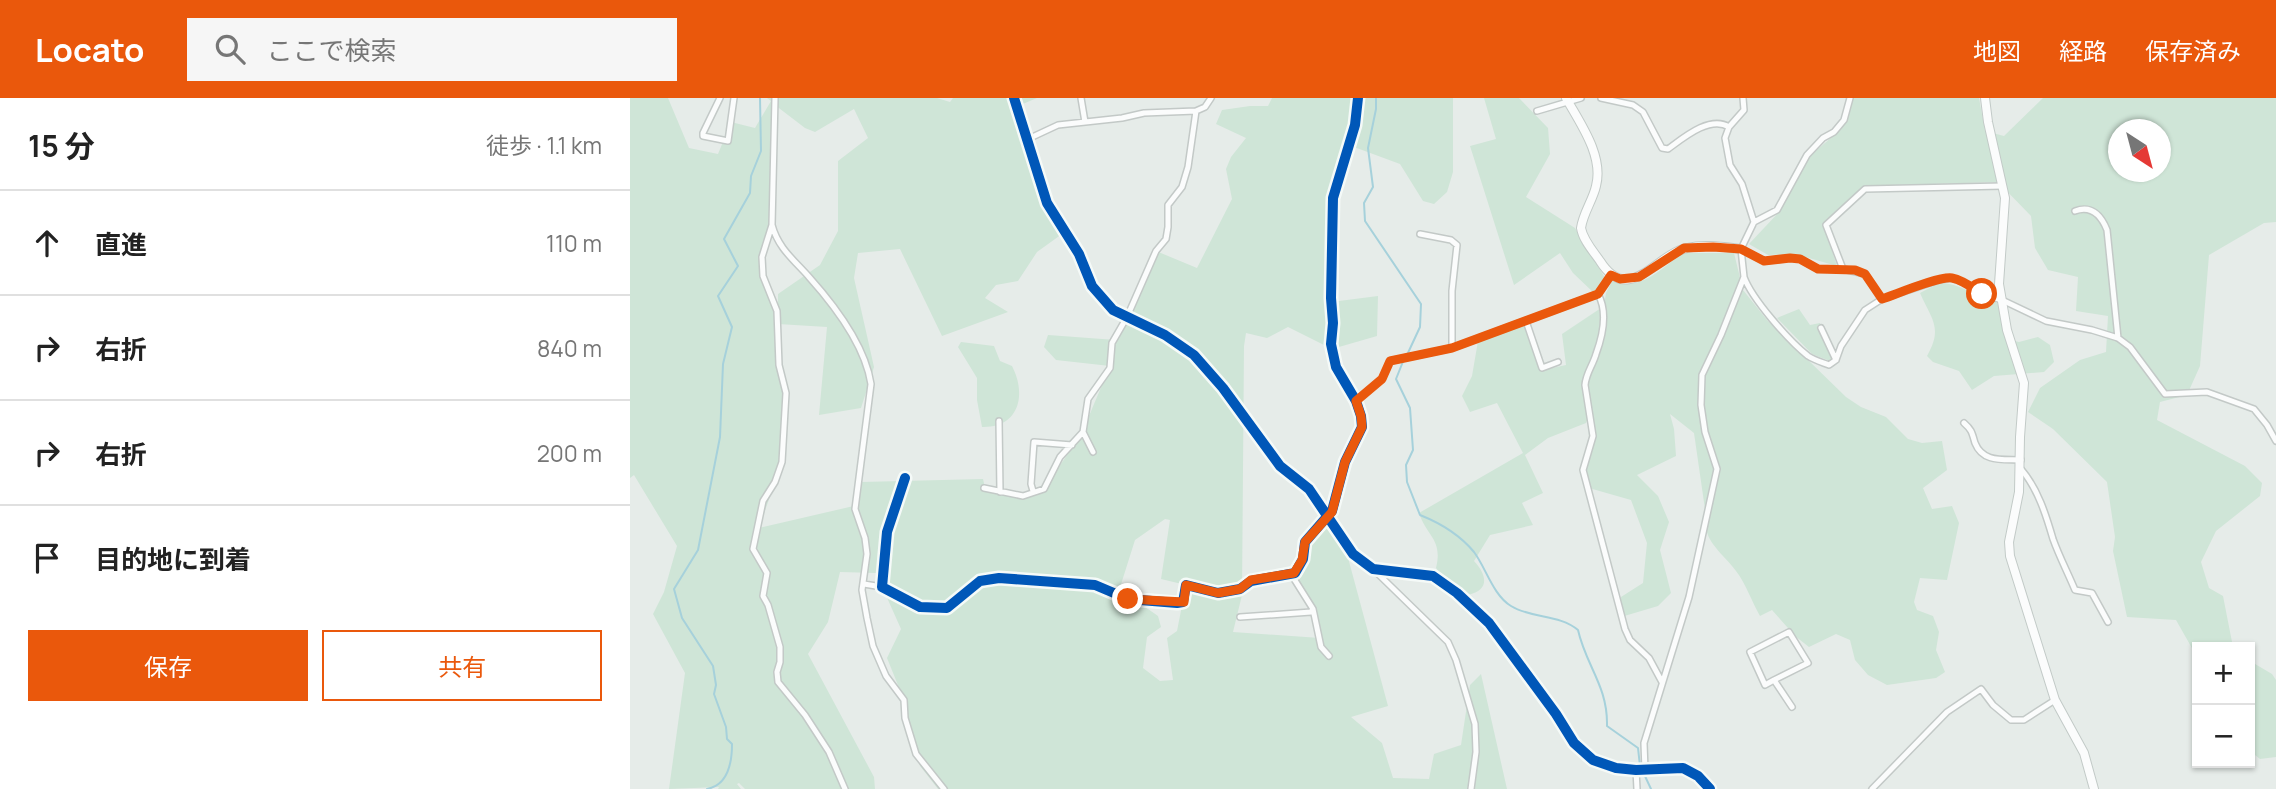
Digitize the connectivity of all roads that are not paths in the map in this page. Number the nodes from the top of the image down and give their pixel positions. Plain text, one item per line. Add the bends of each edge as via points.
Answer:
1 (720, 98) edge
2 (734, 98) edge
3 (775, 98) edge
4 (1014, 98) edge
5 (1081, 98) edge
6 (1211, 98) edge
7 (1358, 98) edge
8 (1581, 98) edge
9 (1601, 98) edge
10 (1743, 98) edge
11 (1850, 98) edge
12 (1985, 98) edge
13 (1566, 99) edge
14 (1196, 111) junction
15 (1537, 111) dead end
16 (1085, 122) junction
17 (1729, 127) junction
18 (1028, 139) junction
19 (2003, 186) junction
20 (2075, 211) dead end
21 (1754, 222) junction
22 (772, 225) junction
23 (1420, 234) dead end
24 (1741, 249) junction
25 (1843, 269) junction
26 (1611, 275) junction
27 (1744, 277) junction
28 (1598, 294) junction
29 (1882, 299) junction
30 (2002, 300) junction
31 (1127, 317) junction
32 (1526, 321) junction
33 (1821, 328) dead end
34 (2118, 338) junction
35 (1452, 348) junction
36 (1836, 360) junction
37 (1558, 362) dead end
38 (1356, 401) junction
39 (999, 421) dead end
40 (1964, 423) dead end
41 (2276, 425) edge
42 (2269, 428) junction
43 (1083, 432) junction
44 (2276, 441) edge
45 (1072, 445) junction
46 (1093, 452) dead end
47 (2021, 460) junction
48 (2021, 469) junction
49 (905, 478) dead end
50 (984, 488) dead end
51 (1033, 491) junction
52 (1000, 492) junction
53 (1327, 517) junction
54 (1373, 569) junction
55 (1291, 574) junction
56 (864, 584) junction
57 (882, 587) junction
58 (1313, 609) junction
59 (1240, 617) dead end
60 (2108, 621) dead end
61 (1329, 656) dead end
62 (1774, 680) junction
63 (1663, 683) junction
64 (2055, 700) junction
65 (1792, 707) dead end
66 (1636, 770) junction
67 (1645, 771) junction
68 (845, 789) edge
69 (944, 789) edge
70 (1471, 789) edge
71 (1637, 789) edge
72 (1710, 789) edge
73 (1872, 789) edge
74 (2094, 789) edge

1 - 2 street via 702,133 729,141
3 - 22 street
4 - 18 street
5 - 16 street
6 - 14 street
7 - 38 street via 1355,125 1333,198 1331,246 1331,344 1336,368
8 - 13 street
9 - 17 street via 1643,112 1662,148 1717,123
10 - 17 street via 1744,110
11 - 21 street via 1844,120 1807,155 1777,210
12 - 19 street
13 - 15 street
13 - 26 street via 1598,167 1582,233
14 - 16 street
14 - 31 street via 1188,167 1182,187 1168,205 1166,239 1158,246
16 - 18 street via 1058,125
17 - 21 street via 1725,138 1730,165 1742,184
18 - 31 street via 1047,203 1079,254 1092,286 1113,310
19 - 25 street via 1866,189 1826,225
19 - 30 street
20 - 34 street via 2095,212 2107,230
21 - 24 street
22 - 56 street via 778,244 812,280 856,341 869,371 855,509 867,554
22 - 68 street via 762,257 763,276 777,311 779,365 786,393 782,462 763,501 753,549 767,573 763,596 780,647 778,682 829,752
23 - 35 street via 1457,245
24 - 25 street via 1764,261 1800,259 1818,269
24 - 26 street via 1684,248 1639,277
24 - 27 street
25 - 29 street via 1865,274
26 - 28 street
27 - 36 street via 1762,307 1806,354 1829,365
27 - 63 street via 1702,375 1705,432 1717,469 1692,584
28 - 32 street
28 - 63 street via 1605,306 1597,352 1585,381 1593,436 1583,470 1625,629
29 - 30 street via 1952,278
29 - 36 street via 1865,310
30 - 34 street via 2046,321
30 - 47 street via 2024,383
31 - 43 street via 1112,343 1110,368 1088,399
31 - 53 street via 1194,355 1280,466 1309,489
32 - 35 street
32 - 37 street via 1542,368
33 - 36 street
34 - 42 street via 2165,394 2219,395 2254,409
35 - 38 street via 1390,361 1382,379
38 - 53 street via 1362,427
39 - 52 street
40 - 47 street via 1973,430 1983,455
41 - 42 street
42 - 44 street
43 - 45 street
43 - 46 street
45 - 51 street via 1060,457 1044,489
45 - 51 street via 1034,443
47 - 48 street
48 - 60 street via 2049,519 2075,590 2092,593
48 - 64 street via 2010,556
49 - 57 street via 887,532
50 - 52 street
51 - 52 street via 1023,496
53 - 54 street via 1353,554
53 - 55 street via 1305,542 1299,568
54 - 66 street via 1423,573 1443,582 1489,623 1584,753 1603,765
54 - 70 street via 1448,642 1475,724
55 - 57 street via 1251,580 1240,589 1218,593 1186,585 1184,602 1177,603 1128,599 1095,585 999,578 980,581 947,608 920,607
55 - 58 street
56 - 57 street
56 - 69 street via 873,646 886,676 904,700 916,754
58 - 59 street
58 - 61 street via 1321,647
62 - 62 street via 1808,663 1789,632 1749,652 1765,685
62 - 65 street
63 - 67 street via 1644,743
64 - 73 street via 2024,720 2011,720 1981,689 1947,712
64 - 74 street via 2084,752
66 - 67 street
66 - 71 street
67 - 72 street via 1683,768

